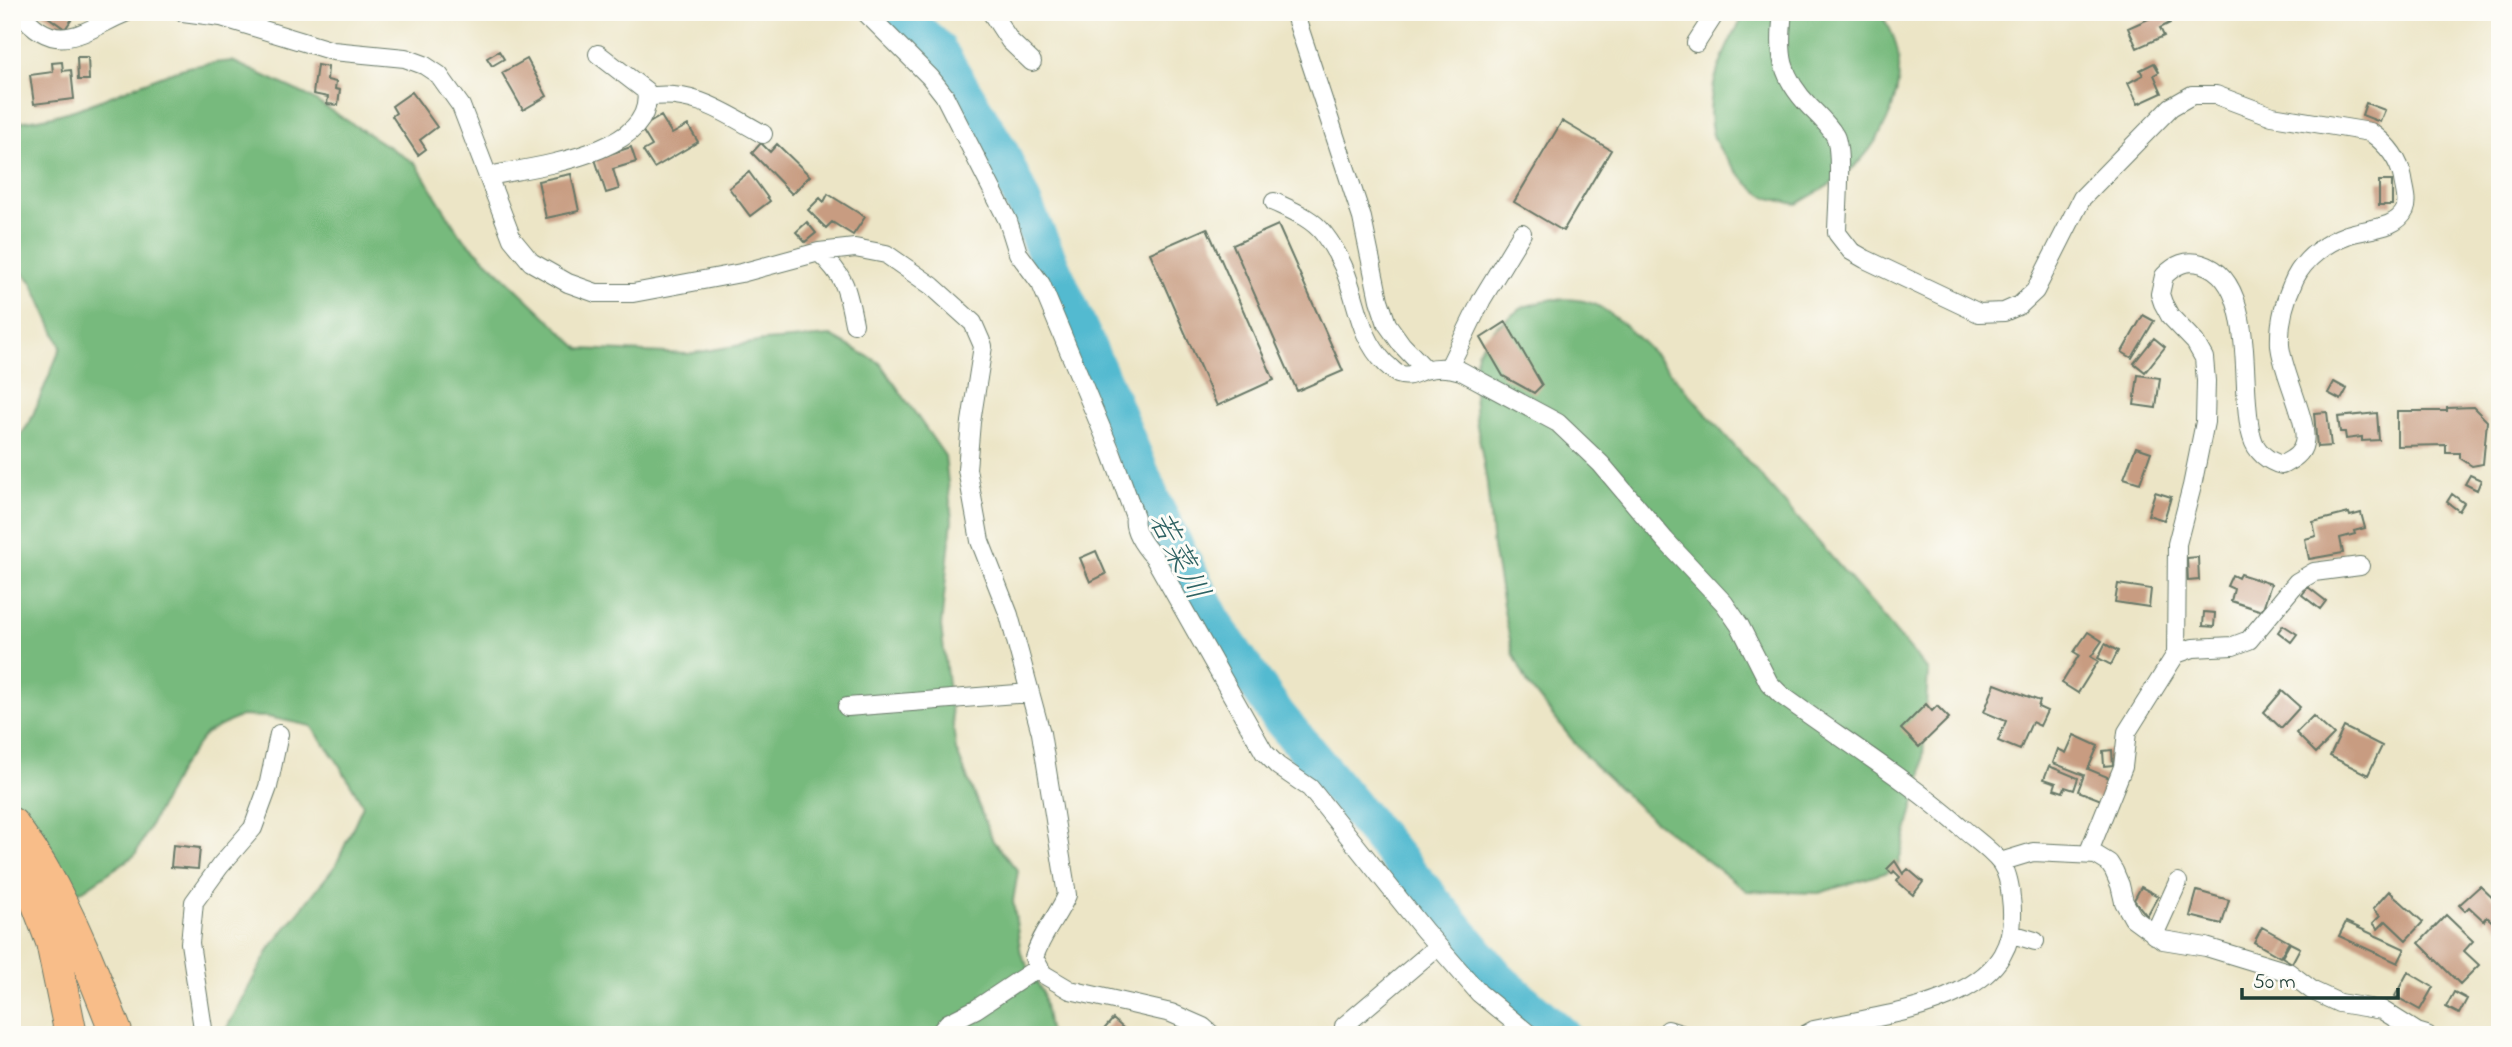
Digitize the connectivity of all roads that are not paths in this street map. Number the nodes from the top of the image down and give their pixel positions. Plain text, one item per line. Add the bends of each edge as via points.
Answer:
1 (20, 12) edge
2 (127, 12) edge
3 (183, 12) edge
4 (865, 12) edge
5 (991, 12) edge
6 (1294, 12) edge
7 (1716, 12) edge
8 (1783, 12) edge
9 (1696, 43) dead end
10 (598, 54) dead end
11 (1032, 62) dead end
12 (647, 97) junction
13 (763, 134) dead end
14 (488, 176) junction
15 (1274, 202) dead end
16 (1522, 233) dead end
17 (819, 252) junction
18 (853, 324) dead end
19 (1449, 367) junction
20 (1425, 369) junction
21 (2360, 566) dead end
22 (2176, 654) junction
23 (1029, 693) junction
24 (847, 707) dead end
25 (279, 734) dead end
26 (12, 824) edge
27 (12, 830) edge
28 (12, 837) edge
29 (2088, 854) junction
30 (2000, 862) junction
31 (2178, 882) dead end
32 (2012, 934) junction
33 (2154, 935) junction
34 (2035, 941) dead end
35 (1438, 946) junction
36 (1039, 967) junction
37 (1344, 1026) dead end
38 (71, 1035) edge
39 (94, 1035) edge
40 (117, 1035) edge
41 (204, 1035) edge
42 (938, 1035) edge
43 (1212, 1035) edge
44 (1530, 1035) edge
45 (1805, 1035) edge
46 (2427, 1035) edge

1 - 2 street via 33,27 64,39
3 - 14 street via 220,17 333,51 405,58 424,65 439,75 461,106
4 - 35 street via 944,95 1008,221 1018,253 1041,284 1112,454 1139,537 1264,752 1310,788
5 - 11 street via 1010,41
6 - 20 street via 1362,218 1387,324
7 - 9 street
8 - 22 street via 1780,40 1793,89 1835,136 1837,233 1843,243 1865,260 1979,313 2004,312 2035,291 2082,198 2176,102 2192,94 2216,95 2272,116 2370,132 2394,155 2402,174 2404,211 2397,220 2348,235 2317,251 2296,275 2283,313 2280,347 2305,442 2292,460 2282,465 2272,462 2251,436 2243,335 2236,302 2226,283 2216,269 2192,262 2180,264 2164,276 2163,303 2204,358 2206,380 2205,422 2176,544
10 - 12 street via 638,83
12 - 13 street via 683,96
12 - 14 street via 644,116 609,146
14 - 17 street via 501,217 531,262 596,293 633,293 715,278
15 - 20 street via 1323,232 1343,266 1360,324 1377,355 1396,373 1409,376
16 - 19 street via 1482,299
17 - 18 street via 847,286
17 - 23 street via 855,248 886,254 932,286 973,323 984,346 967,469 981,541 1009,615
19 - 20 street
19 - 30 street via 1558,423 1601,464 1724,603 1780,694 1898,777
21 - 22 street via 2314,572 2298,582 2249,640
22 - 29 street via 2127,732 2123,766
23 - 24 street
23 - 36 street via 1041,733 1067,895 1039,939 1034,958
25 - 41 street via 268,787 253,828 194,902 190,943
26 - 40 highway via 42,868 70,923
27 - 39 highway via 63,936
28 - 38 highway via 52,942
29 - 30 street via 2033,852
29 - 33 street via 2109,863 2128,911
30 - 32 street via 2010,889
31 - 33 street
32 - 34 street
32 - 45 street via 1999,961 1956,993 1912,1009
33 - 46 street via 2288,972 2339,1003 2382,1010
35 - 37 street
35 - 44 street via 1479,993
36 - 42 street via 948,1023
36 - 43 street via 1070,990 1171,1013

